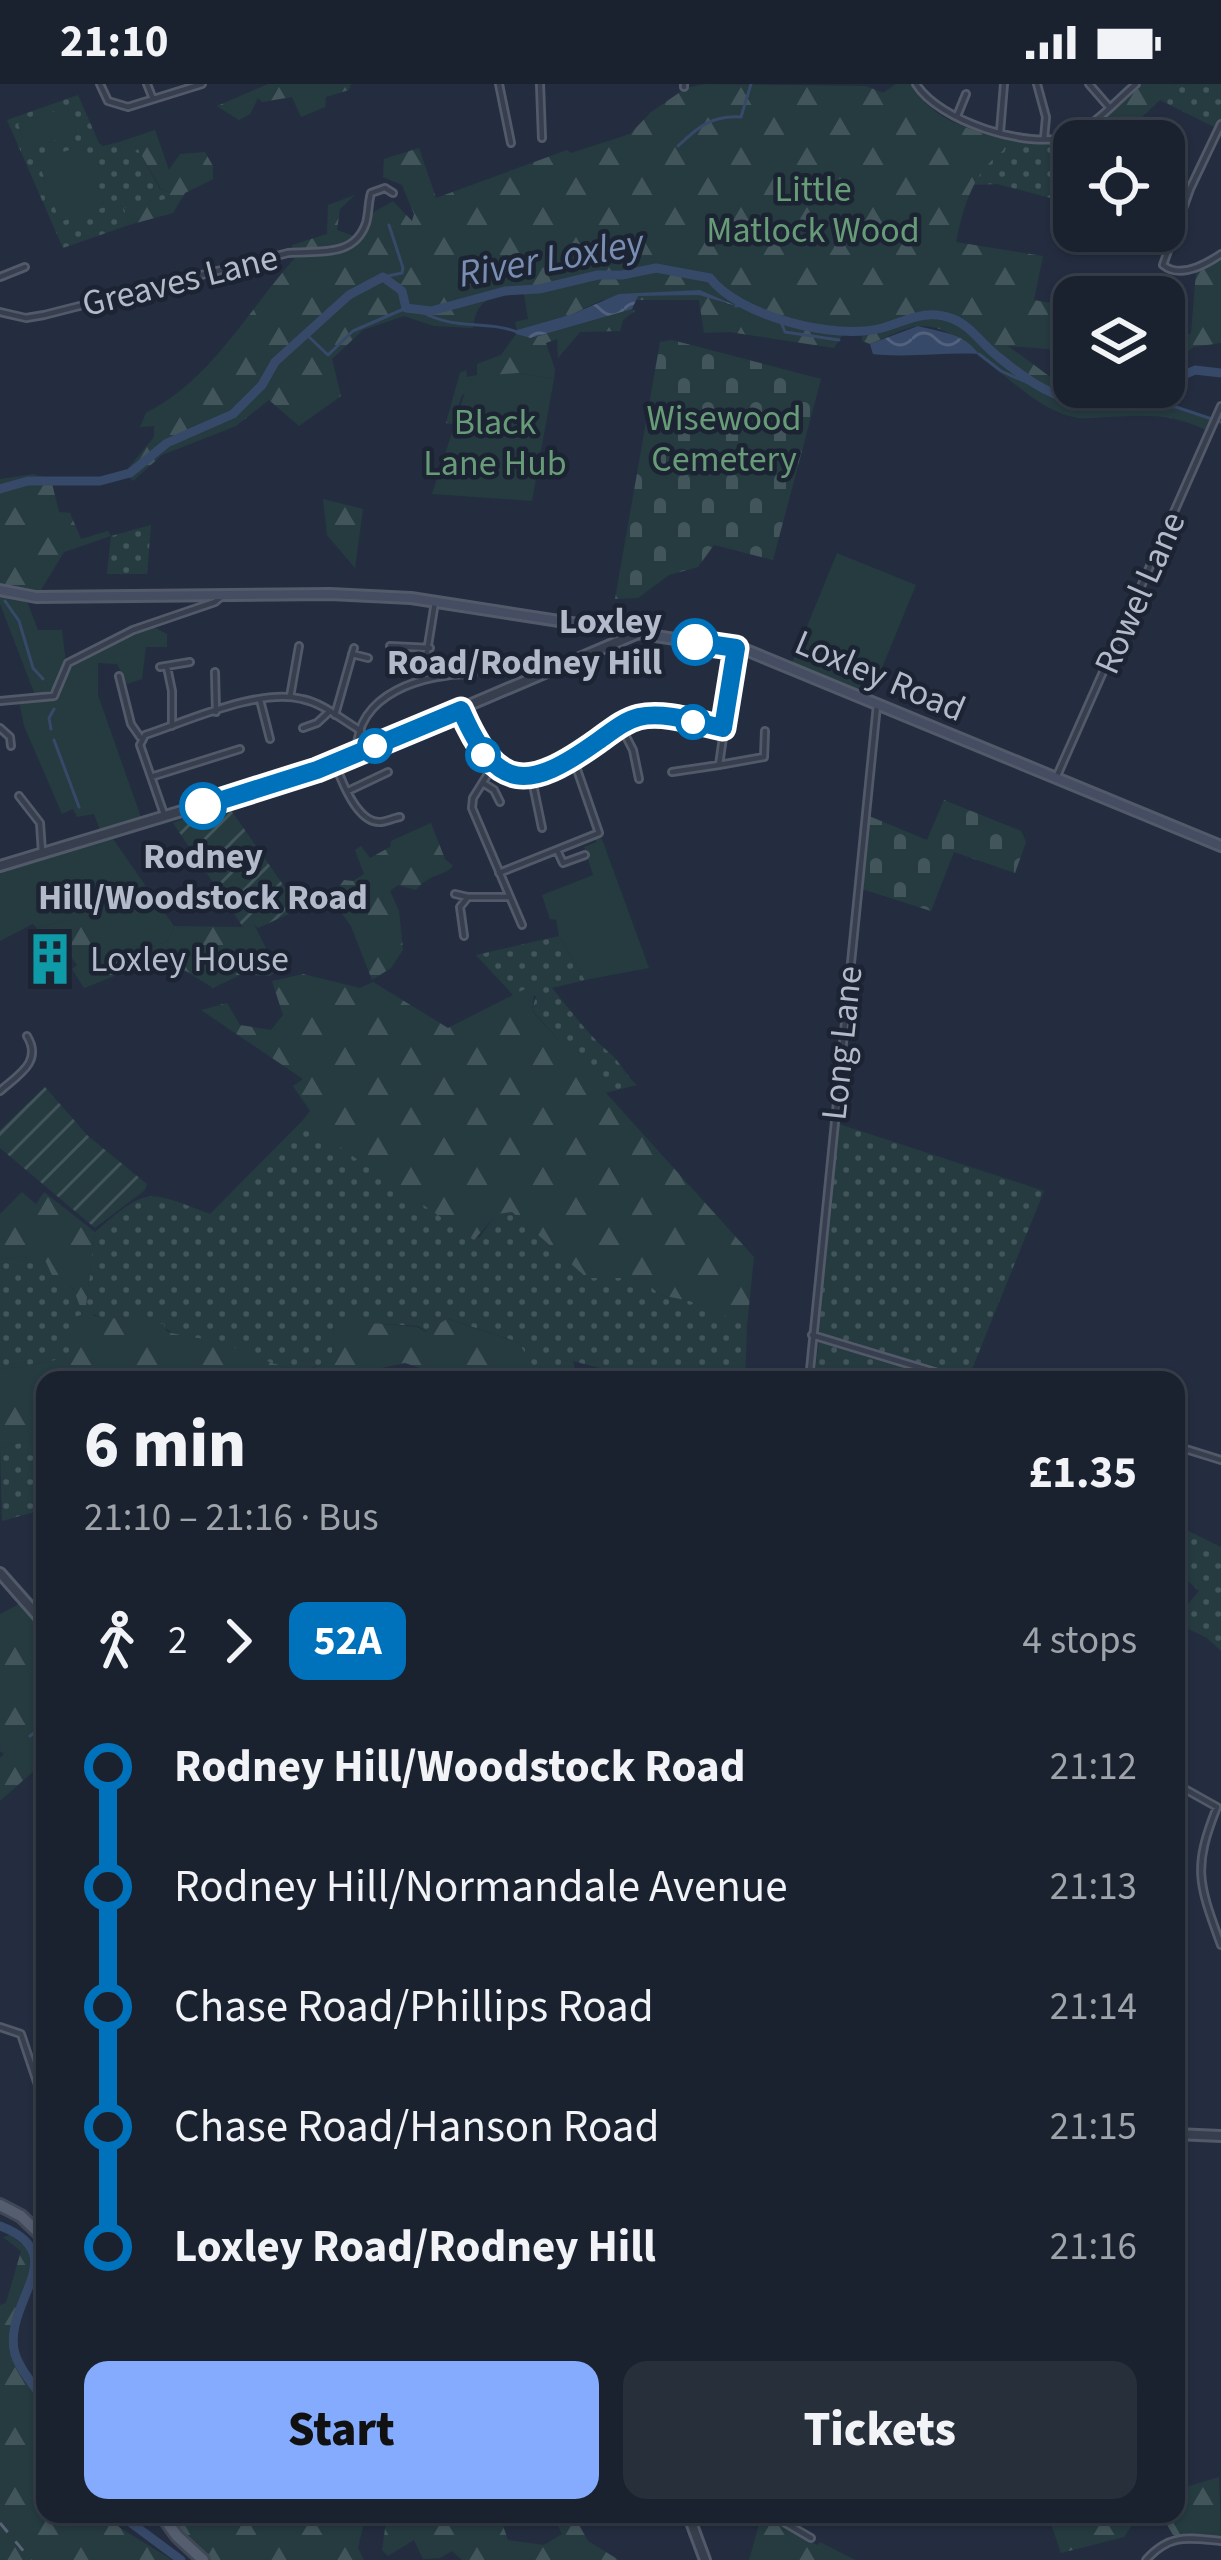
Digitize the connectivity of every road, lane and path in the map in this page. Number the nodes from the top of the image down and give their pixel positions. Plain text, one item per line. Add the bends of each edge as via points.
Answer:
1 (100, 84) edge
2 (147, 84) edge
3 (499, 84) edge
4 (540, 84) edge
5 (916, 84) edge
6 (1007, 84) edge
7 (1037, 84) edge
8 (1089, 84) edge
9 (1136, 84) edge
10 (198, 85) edge
11 (966, 94) dead end
12 (153, 99) junction
13 (1108, 107) junction
14 (957, 116) junction
15 (1221, 124) edge
16 (1000, 132) junction
17 (542, 138) dead end
18 (1044, 139) junction
19 (511, 143) dead end
20 (393, 193) dead end
21 (1221, 254) edge
22 (26, 267) dead end
23 (0, 277) edge
24 (0, 312) edge
25 (1221, 406) edge
26 (0, 590) edge
27 (221, 596) junction
28 (435, 602) junction
29 (636, 634) junction
30 (299, 646) dead end
31 (390, 646) dead end
32 (430, 648) junction
33 (736, 648) junction
34 (368, 658) dead end
35 (190, 662) dead end
36 (425, 664) dead end
37 (215, 672) dead end
38 (473, 674) dead end
39 (120, 680) dead end
40 (290, 697) junction
41 (260, 700) junction
42 (0, 701) edge
43 (877, 705) junction
44 (461, 710) junction
45 (216, 712) junction
46 (332, 714) junction
47 (620, 725) junction
48 (172, 726) junction
49 (0, 728) edge
50 (303, 728) dead end
51 (723, 728) junction
52 (361, 731) junction
53 (765, 731) dead end
54 (141, 738) junction
55 (270, 739) dead end
56 (11, 746) dead end
57 (240, 749) dead end
58 (357, 754) junction
59 (573, 758) junction
60 (335, 763) junction
61 (719, 765) junction
62 (493, 766) junction
63 (388, 772) dead end
64 (672, 772) dead end
65 (531, 776) junction
66 (151, 777) junction
67 (1056, 778) junction
68 (640, 779) dead end
69 (483, 783) junction
70 (348, 791) junction
71 (19, 796) dead end
72 (500, 802) dead end
73 (165, 817) junction
74 (400, 817) dead end
75 (542, 828) dead end
76 (1221, 846) edge
77 (557, 850) junction
78 (42, 851) junction
79 (585, 855) dead end
80 (0, 866) edge
81 (499, 873) junction
82 (455, 894) dead end
83 (468, 897) junction
84 (509, 897) junction
85 (522, 925) dead end
86 (464, 936) dead end
87 (27, 1036) dead end
88 (2, 1086) edge
89 (812, 1334) junction
90 (810, 1371) edge
91 (933, 1371) edge
92 (1185, 1449) edge
93 (1221, 1460) edge
94 (0, 1573) edge
95 (36, 1614) edge
96 (1185, 1789) edge
97 (1221, 1945) edge
98 (0, 2026) edge
99 (36, 2079) edge
100 (1185, 2134) edge
101 (1221, 2136) edge
102 (0, 2205) edge
103 (36, 2231) edge
104 (166, 2523) edge
105 (691, 2523) edge
106 (785, 2523) edge
107 (811, 2538) dead end
108 (1221, 2541) edge
109 (203, 2560) edge
110 (705, 2560) edge
111 (1147, 2560) edge

1 - 12 street via 117,106
2 - 12 street
3 - 19 street
4 - 17 street
5 - 14 street
6 - 16 street
7 - 18 street
8 - 13 street
9 - 13 street
10 - 12 street
11 - 14 street
13 - 18 street via 1072,135
14 - 16 street
15 - 21 street via 1163,266 1193,269
16 - 18 street
20 - 24 street, Greaves Lane via 371,193 365,226 342,249 288,253 44,316
22 - 23 street
25 - 67 street, Rowel Lane
26 - 27 main road, Loxley Road via 36,597
27 - 28 main road, Loxley Road
27 - 42 street via 68,663 54,696
28 - 29 main road, Loxley Road
28 - 32 street
29 - 33 main road, Loxley Road
29 - 44 street
30 - 40 street
31 - 32 street
32 - 36 street
33 - 43 main road, Loxley Road
33 - 51 street
34 - 46 street via 353,651
35 - 48 street via 164,667
37 - 45 street
38 - 52 street via 405,684
39 - 54 street
40 - 41 street
40 - 46 street
41 - 45 street
41 - 55 street
43 - 67 main road, Loxley Road
43 - 89 street, Long Lane
44 - 58 street
44 - 62 street
45 - 48 street
46 - 50 street
46 - 52 street
47 - 51 street via 651,716
47 - 59 street
47 - 68 street
48 - 54 street
49 - 56 street
51 - 61 street
52 - 58 street
53 - 61 street via 764,757
54 - 66 street
57 - 66 street
58 - 60 street
59 - 65 street
59 - 77 street via 599,832
60 - 70 street
60 - 73 street
61 - 64 street
62 - 65 street
62 - 69 street
63 - 70 street
65 - 75 street
66 - 73 street
67 - 76 main road, Loxley Road
69 - 72 street
69 - 81 street via 472,808
70 - 74 street via 371,820
71 - 78 street via 40,824
73 - 78 street
77 - 79 street via 562,865
77 - 81 street
78 - 80 street
81 - 84 street
82 - 83 street
83 - 84 street
83 - 86 street via 460,907
84 - 85 street
87 - 88 street via 32,1060
89 - 90 street, Long Lane
89 - 91 street
92 - 93 street
94 - 95 street
96 - 97 street via 1217,1808 1199,1863
98 - 99 street via 21,2034
100 - 101 street
102 - 103 main road
104 - 109 main road
105 - 110 street
106 - 107 street
108 - 111 street via 1160,2544

